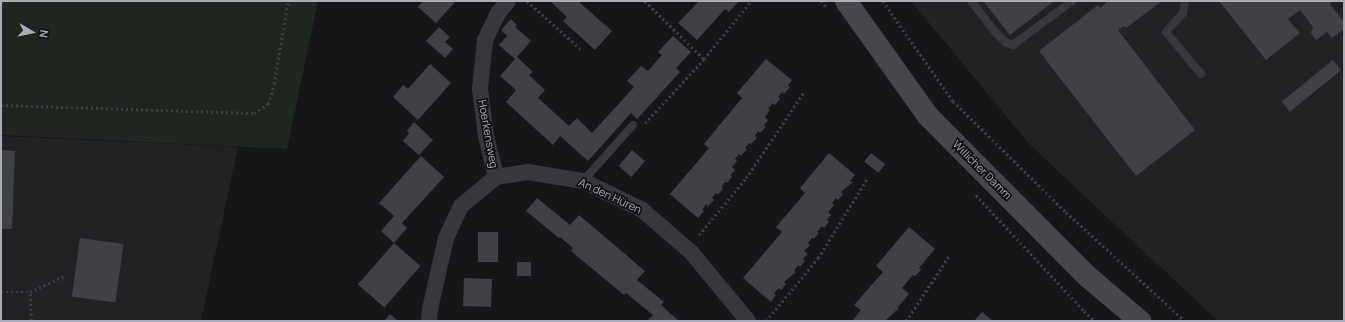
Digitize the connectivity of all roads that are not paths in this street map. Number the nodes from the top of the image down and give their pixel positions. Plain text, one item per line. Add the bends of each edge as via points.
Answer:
1 (508, 1) edge
2 (846, 1) edge
3 (971, 1) edge
4 (1072, 1) edge
5 (1185, 1) edge
6 (1201, 74) dead end
7 (633, 125) road end
8 (496, 177) junction
9 (583, 181) junction
10 (429, 321) edge
11 (748, 321) edge
12 (1140, 321) edge

1 - 8 street, Hoerkensweg via 498,13 485,40 480,89 486,136
2 - 12 main road, Willicher Damm via 928,116 1087,276
3 - 4 lane via 996,33 1005,42 1013,45
5 - 6 lane via 1182,13 1166,32
7 - 9 lane
8 - 9 street, An den Hüren via 528,172
8 - 10 street via 461,206 446,238
9 - 11 street, An den Hüren via 641,209 687,249

